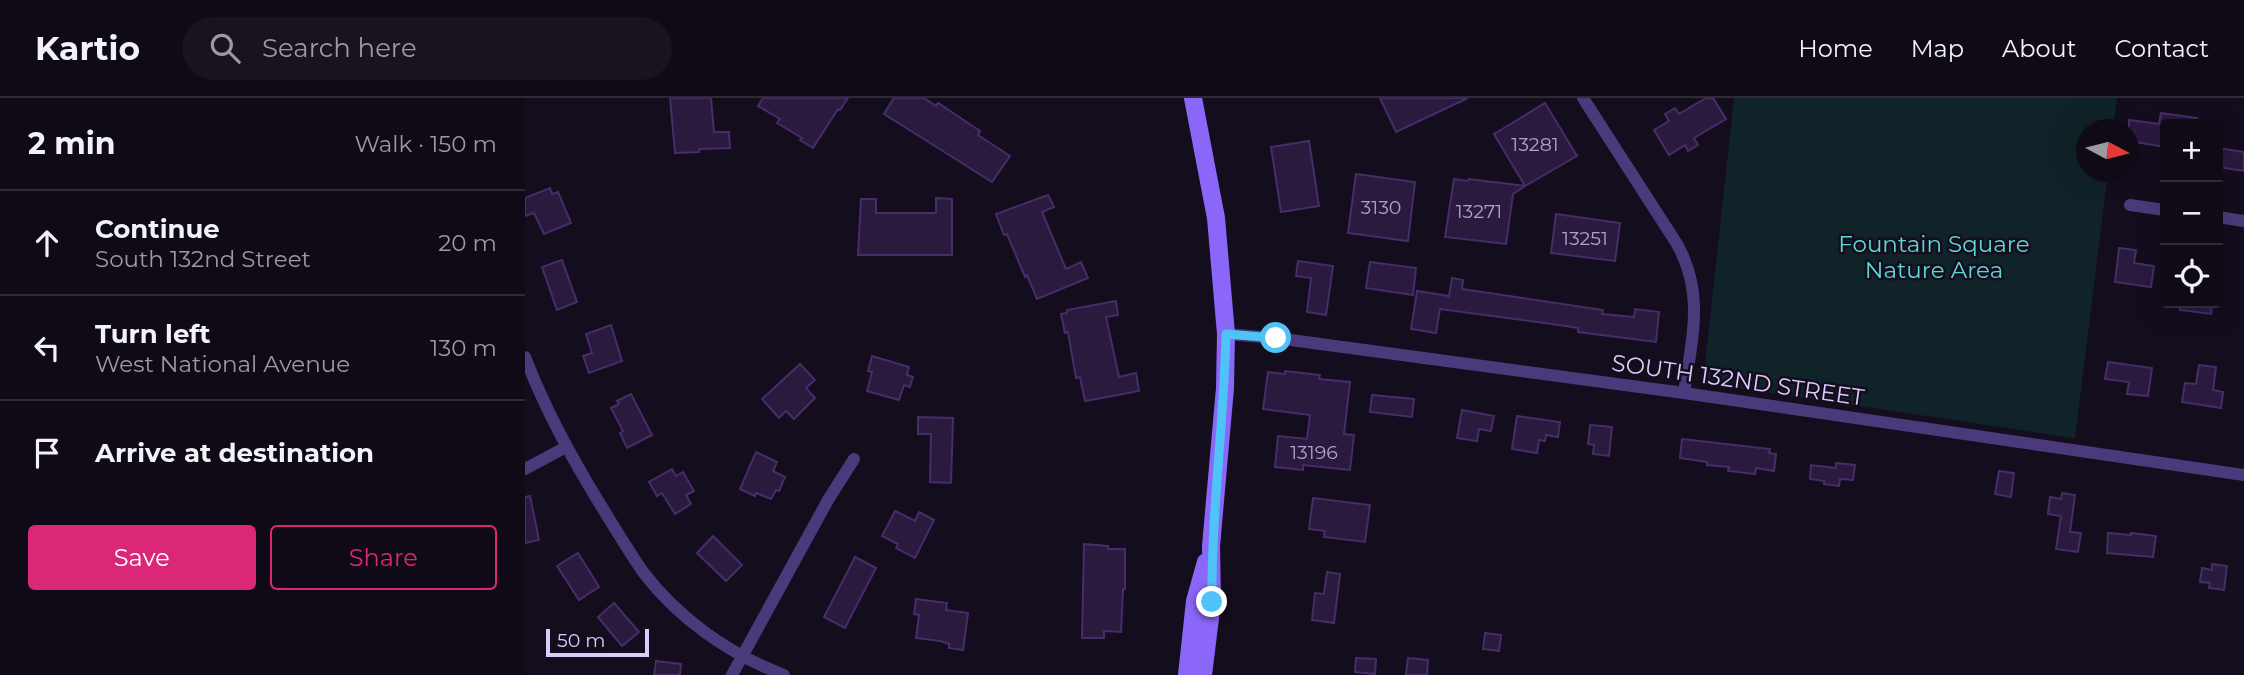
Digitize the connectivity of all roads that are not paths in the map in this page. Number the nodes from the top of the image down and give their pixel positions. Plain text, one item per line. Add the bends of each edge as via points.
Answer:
1 (1193, 98) edge
2 (1583, 98) edge
3 (2130, 205) dead end
4 (2160, 209) edge
5 (2223, 218) edge
6 (2244, 221) edge
7 (1226, 334) junction
8 (525, 357) edge
9 (1684, 393) junction
10 (566, 447) junction
11 (853, 458) dead end
12 (525, 469) edge
13 (2244, 475) edge
14 (1211, 546) junction
15 (743, 655) junction
16 (732, 675) edge
17 (784, 675) edge
18 (1187, 675) edge
19 (1203, 675) edge

1 - 7 main road via 1216,218
2 - 9 street via 1677,244 1689,271 1695,317
3 - 4 street
5 - 6 street
7 - 9 street, SOUTH 132ND STREET
7 - 14 main road
8 - 10 street
9 - 13 street, SOUTH 132ND STREET
10 - 12 street
10 - 15 street via 630,553 658,589 706,633
11 - 15 street
14 - 18 main road via 1195,601
14 - 19 main road via 1212,602
15 - 16 street
15 - 17 street

